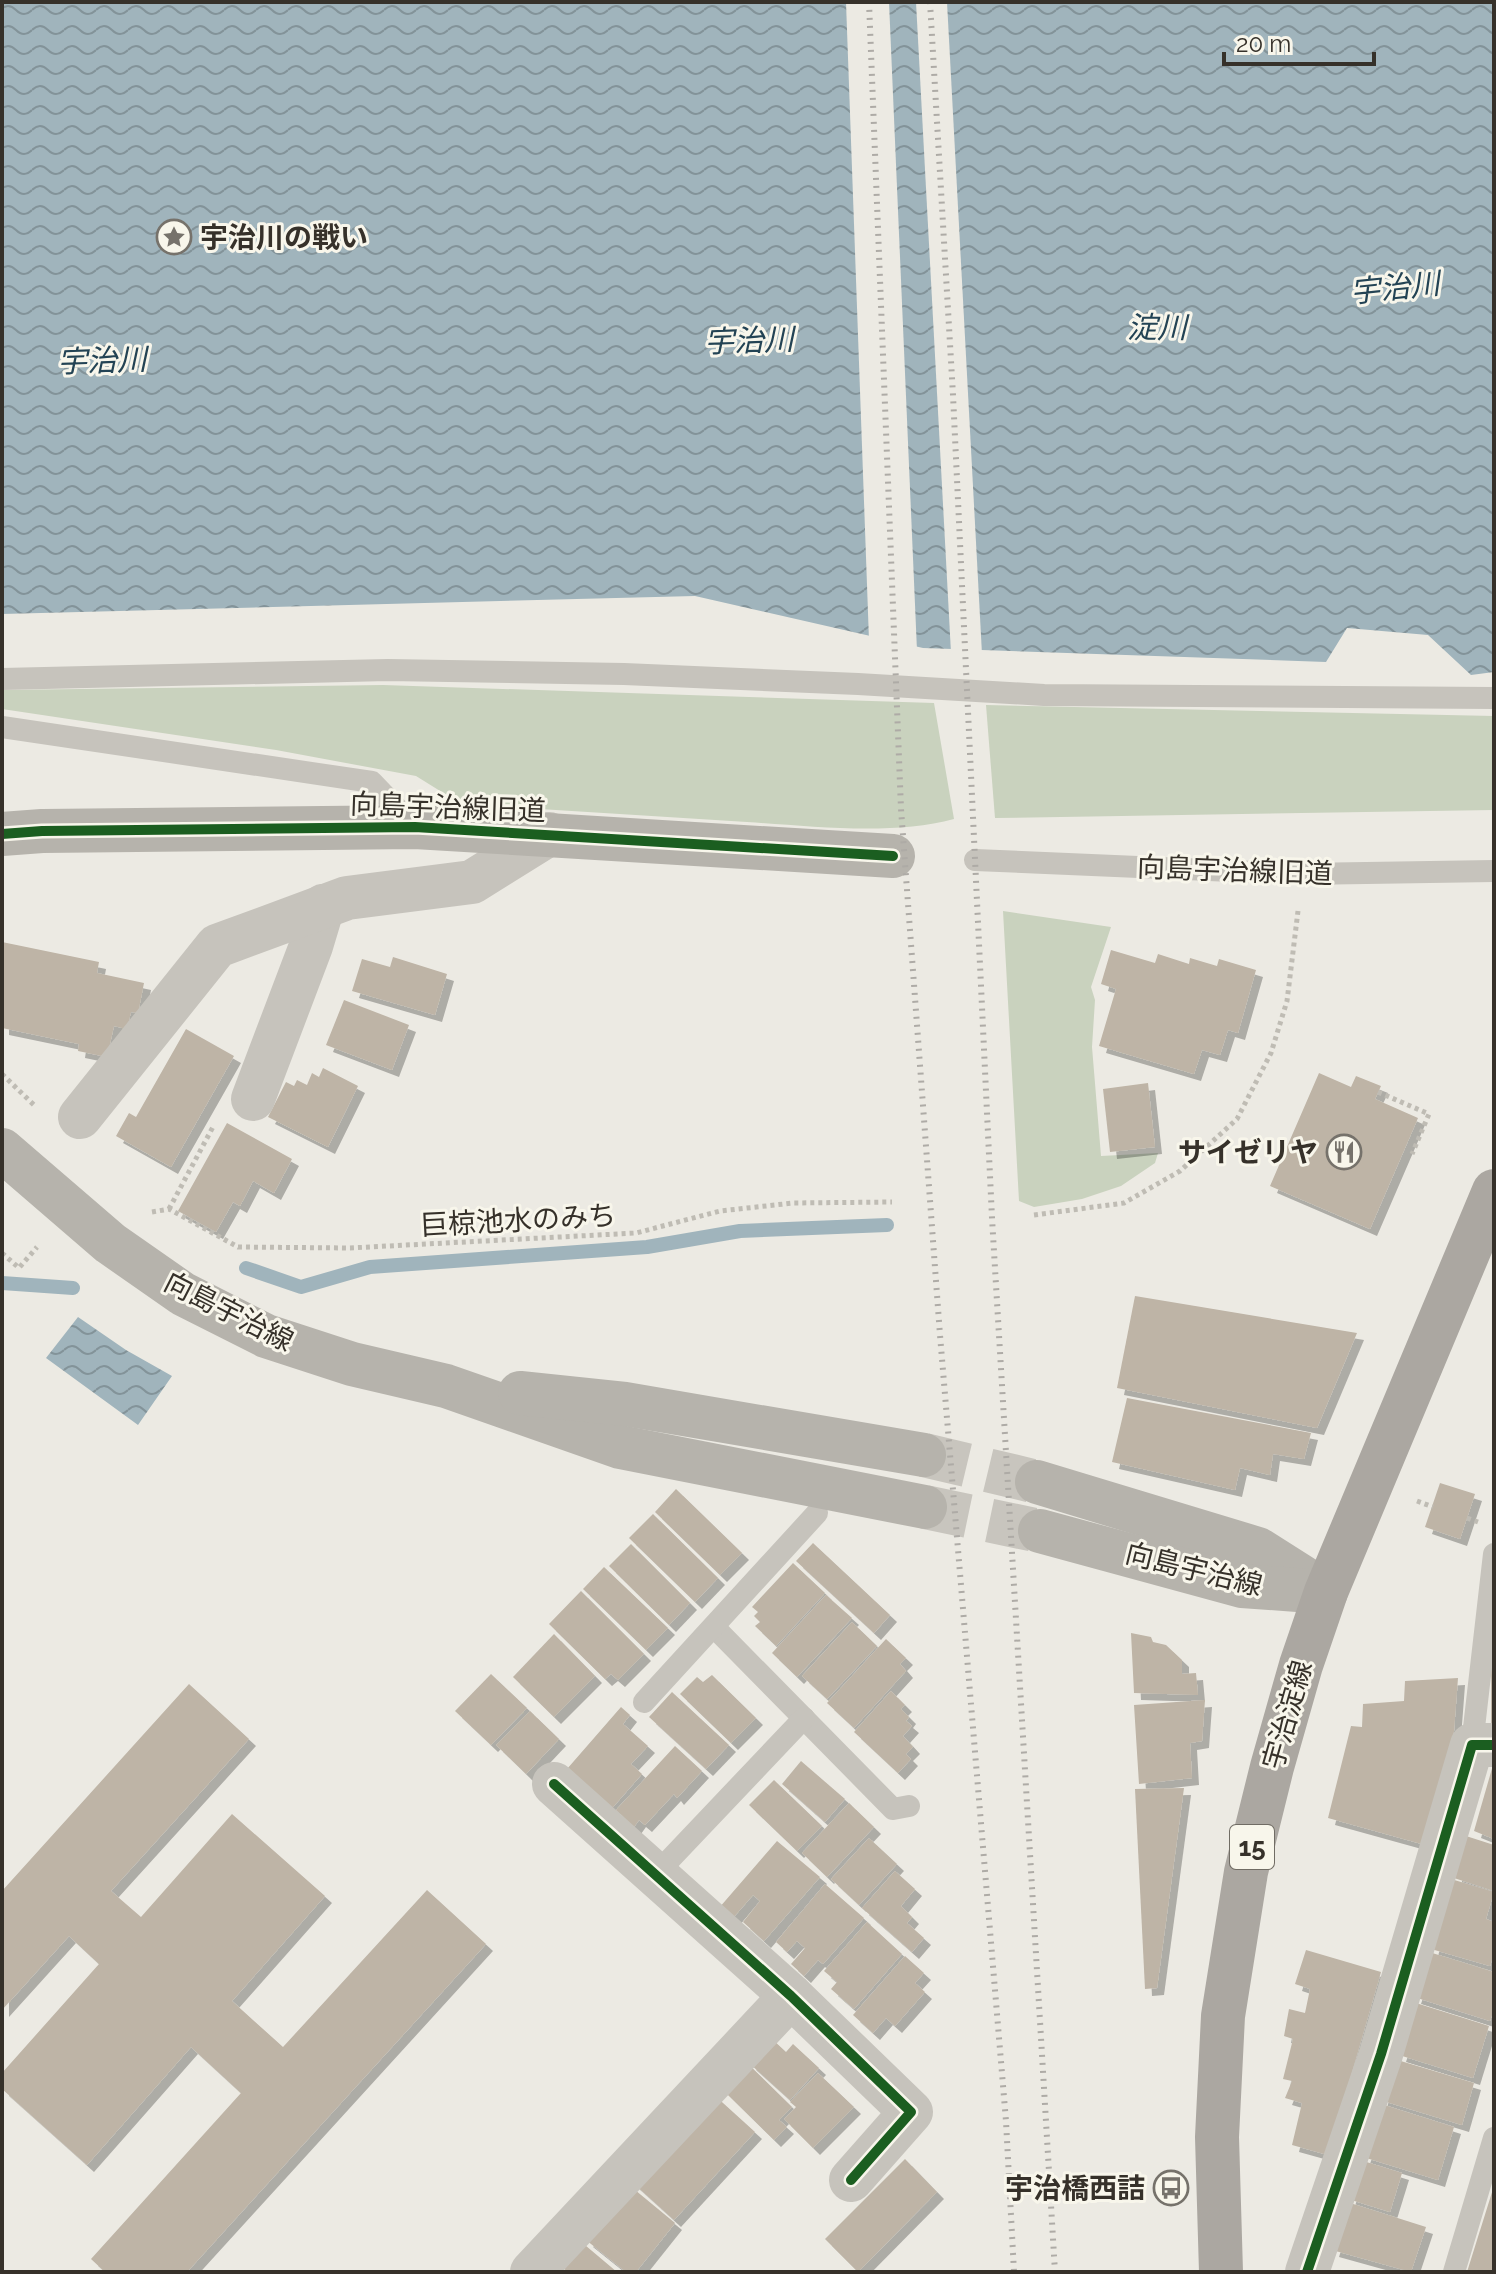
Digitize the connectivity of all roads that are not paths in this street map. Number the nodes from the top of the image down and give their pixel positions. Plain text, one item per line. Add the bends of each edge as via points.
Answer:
1 (2, 679) edge
2 (1494, 698) edge
3 (2, 727) edge
4 (415, 827) junction
5 (2, 834) edge
6 (549, 834) junction
7 (893, 856) dead end
8 (975, 860) dead end
9 (1494, 871) edge
10 (323, 906) junction
11 (253, 1099) road end
12 (80, 1117) dead end
13 (2, 1150) edge
14 (1494, 1191) edge
15 (446, 1386) junction
16 (924, 1455) tunnel mouth
17 (1037, 1482) tunnel mouth
18 (925, 1507) tunnel mouth
19 (817, 1513) dead end
20 (1040, 1531) tunnel mouth
21 (1494, 1554) edge
22 (1326, 1592) junction
23 (714, 1627) junction
24 (644, 1702) dead end
25 (804, 1718) junction
26 (1483, 1745) edge
27 (554, 1784) dead end
28 (909, 1806) dead end
29 (656, 1874) junction
30 (791, 1996) junction
31 (1494, 2138) edge
32 (851, 2180) dead end
33 (532, 2272) edge
34 (1221, 2272) edge
35 (1307, 2272) edge
36 (1454, 2272) edge

1 - 2 lane via 419,671 671,676 1044,695
3 - 4 lane via 372,782
4 - 5 main road, 向島宇治線旧道
4 - 6 main road, 向島宇治線旧道
6 - 7 main road, 向島宇治線旧道
6 - 10 street via 472,882 347,898
8 - 9 lane, 向島宇治線旧道 via 1302,874
10 - 11 street
10 - 12 street via 217,946
13 - 15 main road, 向島宇治線 via 110,1243 183,1294 266,1336
14 - 22 main road, 宇治淀線 / 15
15 - 16 main road, 向島宇治線 via 625,1404
15 - 18 main road, 向島宇治線 via 620,1447
17 - 22 main road, 向島宇治線 via 1258,1549
19 - 23 lane
20 - 22 main road, 向島宇治線 via 1242,1586
21 - 26 lane
22 - 34 main road, 宇治淀線 / 15 via 1246,1872 1223,2016 1217,2137
23 - 24 lane
23 - 25 lane
25 - 28 lane via 893,1809
25 - 29 lane
26 - 35 street
27 - 29 street
29 - 30 street
30 - 32 street via 911,2112
30 - 33 street
31 - 36 lane

